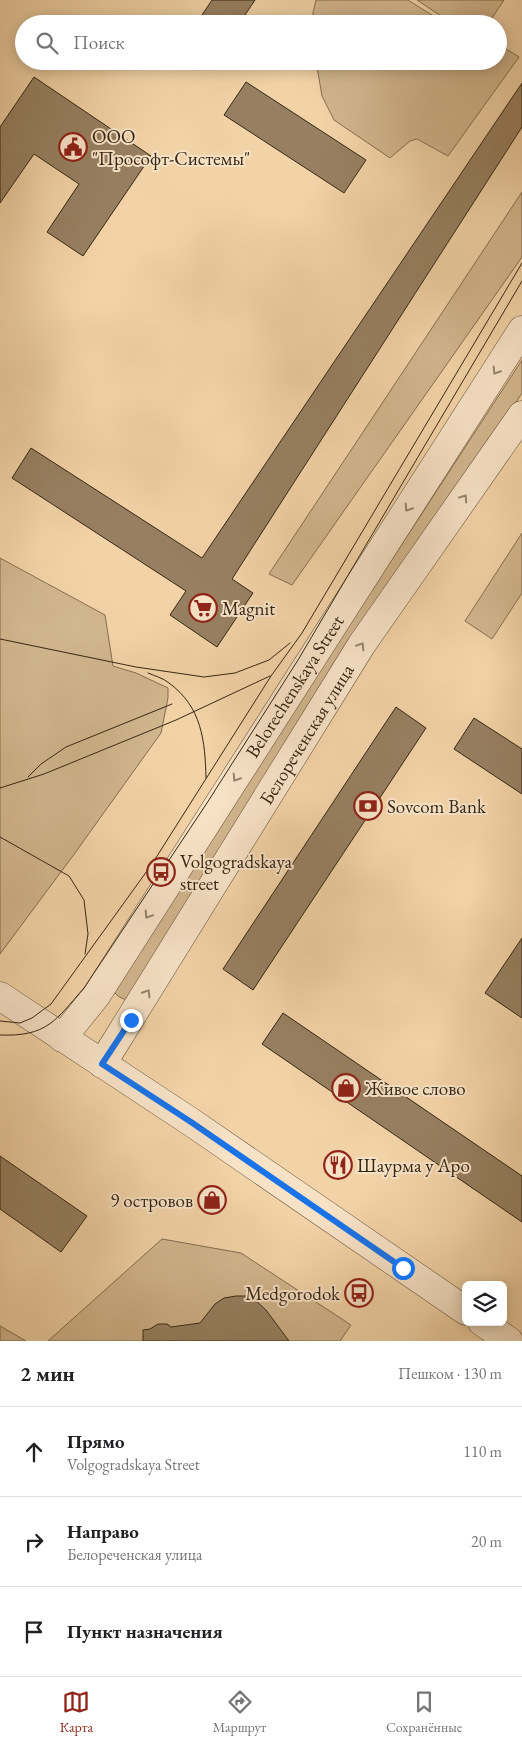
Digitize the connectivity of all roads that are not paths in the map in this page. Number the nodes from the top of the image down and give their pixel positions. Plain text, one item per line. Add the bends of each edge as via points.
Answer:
1 (522, 330) edge
2 (522, 415) edge
3 (0, 996) edge
4 (62, 1038) junction
5 (102, 1064) junction
6 (462, 1308) edge
7 (488, 1326) edge
8 (509, 1341) edge

1 -> 4 street, Belorechenskaya Street via 96,996
5 -> 2 street, Белореченская улица via 362,644
3 - 4 street
4 - 5 street
5 - 6 street
7 - 8 street

